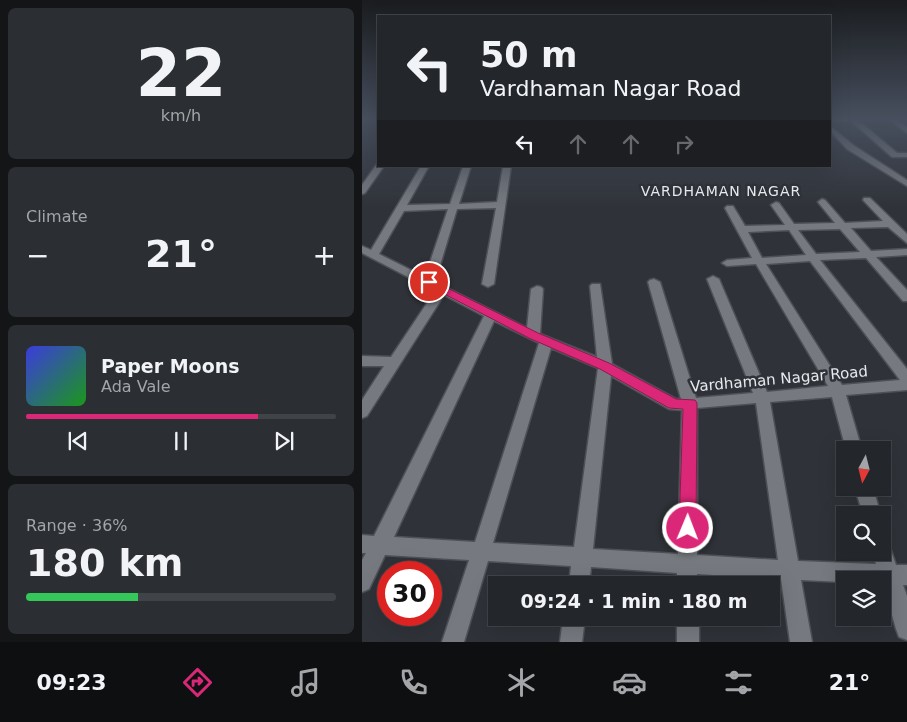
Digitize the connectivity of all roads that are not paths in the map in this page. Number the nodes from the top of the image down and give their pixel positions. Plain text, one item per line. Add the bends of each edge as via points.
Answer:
1 (853, 148) edge
2 (887, 148) edge
3 (906, 155) edge
4 (379, 167) edge
5 (424, 167) edge
6 (467, 167) edge
7 (507, 167) edge
8 (906, 184) edge
9 (362, 191) edge
10 (867, 200) dead end
11 (822, 202) dead end
12 (501, 205) junction
13 (776, 205) dead end
14 (454, 207) junction
15 (402, 208) junction
16 (730, 208) dead end
17 (890, 224) junction
18 (841, 225) junction
19 (791, 226) junction
20 (741, 229) junction
21 (906, 240) edge
22 (906, 252) edge
23 (367, 254) edge
24 (867, 255) junction
25 (813, 258) junction
26 (759, 261) junction
27 (727, 263) dead end
28 (712, 279) dead end
29 (429, 282) junction
30 (654, 282) dead end
31 (488, 284) dead end
32 (596, 286) dead end
33 (442, 289) junction
34 (537, 289) dead end
35 (906, 298) edge
36 (491, 315) junction
37 (540, 339) junction
38 (362, 361) edge
39 (393, 362) junction
40 (604, 366) junction
41 (906, 380) edge
42 (906, 384) edge
43 (837, 389) junction
44 (762, 397) junction
45 (690, 403) junction
46 (362, 412) edge
47 (851, 441) edge
48 (370, 545) edge
49 (482, 551) junction
50 (583, 558) junction
51 (888, 561) edge
52 (687, 564) junction
53 (788, 570) junction
54 (897, 575) edge
55 (580, 576) edge
56 (687, 576) edge
57 (362, 582) edge
58 (573, 626) edge
59 (688, 626) edge
60 (906, 629) edge
61 (453, 642) edge
62 (571, 642) edge
63 (688, 642) edge
64 (801, 642) edge

1 - 8 street
2 - 3 street via 895,155
4 - 9 street
5 - 15 street
6 - 14 street
7 - 12 street
10 - 17 street
11 - 18 street
12 - 14 street
12 - 31 street
13 - 19 street
14 - 15 street
14 - 29 street
15 - 23 street
16 - 20 street
17 - 18 street
17 - 21 street
18 - 19 street
18 - 24 street
19 - 20 street
19 - 25 street
20 - 26 street
22 - 24 street
23 - 29 street, Vardhaman Nagar Road
24 - 25 street
24 - 35 street
25 - 26 street
25 - 41 street
26 - 27 street
26 - 43 street
28 - 44 street
29 - 33 street, Vardhaman Nagar Road
30 - 45 street
32 - 40 street
33 - 36 street, Vardhaman Nagar Road
33 - 39 street
34 - 37 street
36 - 37 street, Vardhaman Nagar Road
36 - 48 street
37 - 40 street, Vardhaman Nagar Road
37 - 49 street
38 - 39 street
39 - 46 street
40 - 45 street, Vardhaman Nagar Road via 674,404
40 - 50 street
42 - 43 street, Vardhaman Nagar Road
43 - 44 street, Vardhaman Nagar Road
43 - 47 street
44 - 45 street, Vardhaman Nagar Road
44 - 53 street
45 - 52 street
48 - 49 street
48 - 57 street
49 - 50 street
49 - 61 street
50 - 52 street
50 - 55 street
51 - 54 street
52 - 53 street
52 - 56 street
53 - 54 street
53 - 64 street
54 - 60 street
58 - 62 street
59 - 63 street

